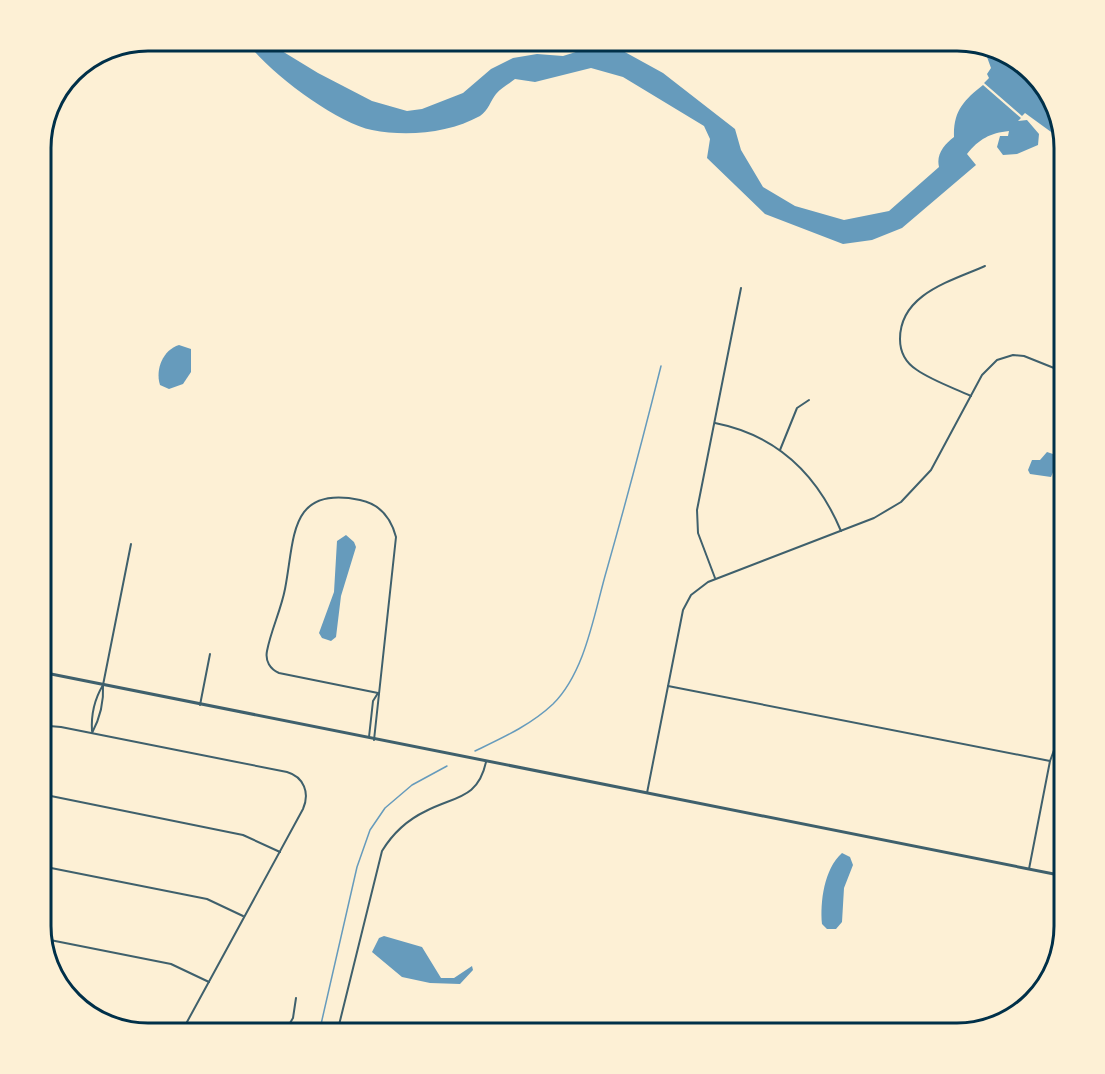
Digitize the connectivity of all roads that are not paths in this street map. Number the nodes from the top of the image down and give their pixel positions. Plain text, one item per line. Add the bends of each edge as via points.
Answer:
1 (985, 266) dead end
2 (741, 288) dead end
3 (1054, 367) edge
4 (971, 396) junction
5 (808, 400) dead end
6 (715, 423) junction
7 (780, 450) junction
8 (841, 531) junction
9 (131, 544) dead end
10 (716, 578) junction
11 (210, 654) dead end
12 (51, 674) edge
13 (103, 686) junction
14 (668, 686) junction
15 (378, 693) junction
16 (200, 705) junction
17 (51, 727) edge
18 (93, 733) junction
19 (368, 739) junction
20 (374, 740) junction
21 (1054, 751) edge
22 (1050, 761) junction
23 (486, 762) junction
24 (647, 794) junction
25 (51, 796) edge
26 (279, 852) junction
27 (51, 868) edge
28 (1029, 869) junction
29 (1054, 874) edge
30 (244, 916) junction
31 (53, 940) edge
32 (209, 982) junction
33 (296, 998) dead end
34 (187, 1023) edge
35 (290, 1023) edge
36 (340, 1023) edge

1 - 4 street via 921,296 908,310 900,331 902,352 910,364
2 - 6 street
3 - 4 street via 1034,358 1005,356 987,368
4 - 8 street via 921,483 888,511
5 - 7 street via 797,408
6 - 7 street via 750,433
6 - 10 street via 696,522
7 - 8 street via 813,480
8 - 10 street
9 - 13 street
10 - 14 street via 691,595 683,610
11 - 16 street
12 - 13 street
13 - 16 street
13 - 18 street
13 - 18 street via 96,696 91,720
14 - 22 street
14 - 24 street
15 - 15 street via 285,675 272,669 267,659 283,600 294,531 304,510 334,496 364,501 385,514 394,530 396,545
15 - 19 street via 373,701
15 - 20 street
16 - 19 street
17 - 18 street
18 - 26 street via 296,776 304,785 306,803
19 - 20 street
20 - 23 street
21 - 22 street
22 - 28 street
23 - 24 street
23 - 36 street via 483,777 472,790 411,819 382,851
24 - 28 street
25 - 26 street via 243,835
26 - 30 street
27 - 30 street via 207,899
28 - 29 street
30 - 32 street
31 - 32 street via 171,964
32 - 34 street
33 - 35 street

